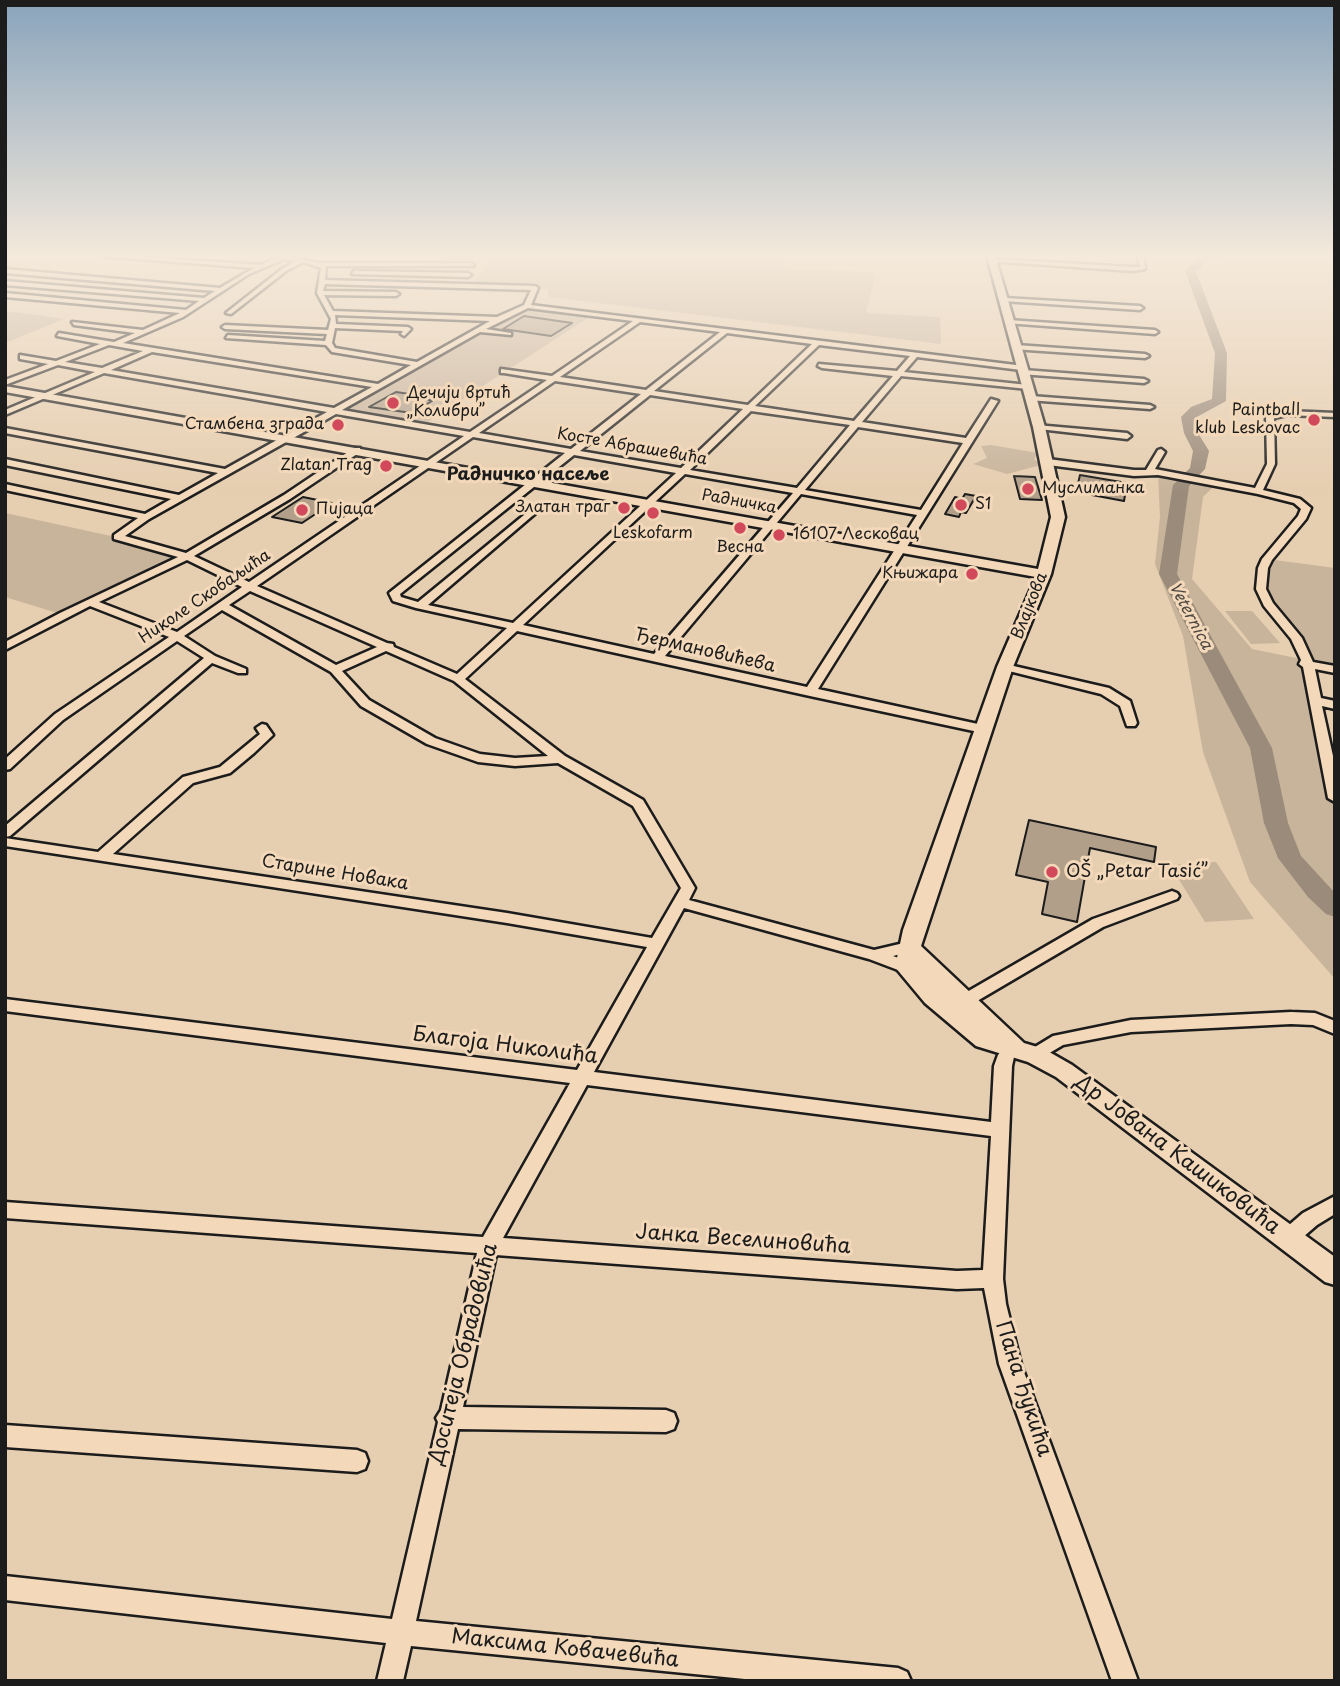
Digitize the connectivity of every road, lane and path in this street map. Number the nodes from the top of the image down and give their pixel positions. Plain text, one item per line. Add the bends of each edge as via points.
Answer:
1 (59, 335) dead end
2 (137, 335) edge
3 (330, 335) edge
4 (470, 335) edge
5 (617, 335) edge
6 (721, 335) edge
7 (754, 335) edge
8 (1012, 335) edge
9 (223, 336) dead end
10 (112, 343) junction
11 (328, 343) junction
12 (817, 343) junction
13 (1016, 347) junction
14 (151, 350) junction
15 (914, 356) junction
16 (1145, 356) dead end
17 (23, 357) dead end
18 (59, 363) junction
19 (419, 364) junction
20 (822, 366) dead end
21 (1022, 370) junction
22 (102, 371) junction
23 (504, 371) dead end
24 (898, 374) junction
25 (552, 378) junction
26 (1144, 381) dead end
27 (5, 383) edge
28 (379, 386) junction
29 (5, 389) edge
30 (648, 393) junction
31 (1030, 393) junction
32 (46, 395) junction
33 (994, 401) dead end
34 (1150, 407) dead end
35 (748, 408) junction
36 (335, 411) junction
37 (5, 413) edge
38 (1335, 415) edge
39 (856, 424) junction
40 (1039, 428) junction
41 (5, 430) edge
42 (469, 435) junction
43 (1127, 436) dead end
44 (288, 438) junction
45 (970, 441) junction
46 (357, 450) junction
47 (1161, 452) dead end
48 (572, 453) junction
49 (5, 462) edge
50 (1048, 462) junction
51 (429, 463) junction
52 (682, 471) junction
53 (226, 472) junction
54 (1153, 472) junction
55 (535, 482) junction
56 (5, 487) edge
57 (1258, 491) junction
58 (799, 492) junction
59 (180, 498) junction
60 (650, 503) junction
61 (536, 509) dead end
62 (924, 513) junction
63 (146, 517) junction
64 (770, 525) junction
65 (902, 549) junction
66 (187, 556) junction
67 (1044, 574) junction
68 (248, 586) junction
69 (92, 603) junction
70 (221, 605) junction
71 (420, 606) junction
72 (517, 627) junction
73 (176, 635) junction
74 (389, 646) junction
75 (5, 647) edge
76 (211, 658) junction
77 (657, 658) junction
78 (1306, 664) junction
79 (1005, 667) junction
80 (335, 670) junction
81 (1335, 670) edge
82 (242, 671) dead end
83 (458, 679) junction
84 (810, 692) junction
85 (1316, 701) junction
86 (1335, 705) edge
87 (1131, 723) dead end
88 (262, 728) dead end
89 (983, 729) junction
90 (1329, 741) edge
91 (560, 759) junction
92 (1331, 764) edge
93 (5, 766) edge
94 (1333, 790) edge
95 (5, 833) edge
96 (5, 842) edge
97 (102, 856) junction
98 (1172, 896) dead end
99 (682, 903) junction
100 (658, 944) junction
101 (907, 957) junction
102 (966, 1000) junction
103 (5, 1005) edge
104 (1335, 1028) edge
105 (1025, 1050) junction
106 (581, 1079) junction
107 (1000, 1130) junction
108 (1335, 1204) edge
109 (5, 1210) edge
110 (1288, 1238) junction
111 (489, 1244) junction
112 (1335, 1273) edge
113 (993, 1279) junction
114 (447, 1418) junction
115 (666, 1421) dead end
116 (5, 1436) edge
117 (357, 1461) dead end
118 (5, 1588) edge
119 (400, 1632) junction
120 (390, 1681) edge
121 (898, 1681) edge
122 (1125, 1681) edge

1 - 10 street
2 - 10 street
3 - 11 street
4 - 19 street
5 - 25 street, Николе Скобаљића
6 - 30 street
7 - 12 street
8 - 13 main road, Влајкова
9 - 11 street
10 - 14 street
10 - 18 street
11 - 19 street via 332,350
12 - 15 street
12 - 35 street
13 - 16 street
13 - 21 main road, Влајкова
14 - 22 street
14 - 28 street
15 - 21 street
15 - 24 street
17 - 18 street, Косте Абрашевића
18 - 22 street, Косте Абрашевића
18 - 27 street
19 - 28 street
20 - 24 street
21 - 26 street
21 - 31 main road, Влајкова
22 - 32 street
22 - 36 street, Косте Абрашевића
23 - 25 street
24 - 31 street
24 - 39 street
25 - 30 street
25 - 42 street, Николе Скобаљића
28 - 36 street
29 - 32 main road, Радничка
30 - 35 street
30 - 48 street
31 - 34 street
31 - 40 main road, Влајкова
32 - 37 street
32 - 44 main road, Радничка
33 - 45 street
35 - 39 street
35 - 52 street
36 - 42 street, Косте Абрашевића
36 - 44 street
38 - 57 street via 1270,416 1271,464
39 - 45 street
39 - 58 street
40 - 43 street
40 - 50 main road, Влајкова
41 - 53 street
42 - 48 street, Косте Абрашевића
42 - 51 street, Николе Скобаљића
44 - 46 main road, Радничка
44 - 53 street
45 - 62 street
46 - 51 main road, Радничка
46 - 66 street
47 - 54 street
48 - 52 street, Косте Абрашевића
48 - 55 street
49 - 59 street
50 - 54 street
50 - 67 main road, Влајкова via 1058,517
51 - 55 main road, Радничка
51 - 68 street, Николе Скобаљића
52 - 58 street, Косте Абрашевића
52 - 60 street
53 - 59 street
54 - 57 street
55 - 60 main road, Радничка
55 - 71 street, Ђермановићева via 394,593 397,599
56 - 63 street
57 - 78 street via 1306,508 1267,559 1261,589 1296,638
58 - 62 street, Косте Абрашевића
58 - 64 street
59 - 63 street
60 - 64 main road, Радничка
60 - 72 street
61 - 71 street
62 - 65 street
63 - 66 street via 117,537
64 - 65 main road, Радничка
64 - 77 street
65 - 67 main road, Радничка
65 - 84 street
66 - 68 street
66 - 69 street
67 - 79 main road, Влајкова
68 - 70 street, Николе Скобаљића
68 - 74 street
69 - 73 street
69 - 75 street
70 - 73 street, Николе Скобаљића
70 - 80 street
71 - 72 street, Ђермановићева
72 - 77 street, Ђермановићева
72 - 83 street
73 - 76 street
73 - 93 street, Николе Скобаљића via 59,717
74 - 80 street
74 - 83 street
76 - 82 street
76 - 95 street
77 - 84 street, Ђермановићева
78 - 81 street
78 - 85 street
79 - 87 street via 1105,691 1126,704
79 - 89 main road, Влајкова
80 - 91 street via 365,703 463,754 515,762
83 - 91 street
84 - 89 street, Ђермановићева
85 - 86 street
85 - 90 street
88 - 97 street via 267,735 250,750 225,769 188,780
89 - 101 main road, Влајкова
90 - 92 street
91 - 99 street via 638,803 685,879 688,888
92 - 94 street
96 - 97 street, Старине Новака
97 - 100 street, Старине Новака
98 - 102 street via 1098,923
99 - 100 street, Доситеја Обрадовића
99 - 101 street via 874,956
100 - 106 street, Доситеја Обрадовића
101 - 102 main road
101 - 105 main road via 933,997 984,1040
102 - 105 main road
103 - 106 street, Благоја Николића
104 - 105 street via 1315,1019 1131,1026
105 - 107 street, Пана Ђукића via 1003,1060
105 - 110 main road, Др Јована Кашиковића via 1063,1071
106 - 107 street, Благоја Николића
106 - 111 street, Доситеја Обрадовића
107 - 113 street, Пана Ђукића
108 - 110 street
109 - 111 street, Јанка Веселиновића
110 - 112 main road, Др Јована Кашиковића
111 - 113 street, Јанка Веселиновића
111 - 114 street, Доситеја Обрадовића
113 - 122 street, Пана Ђукића via 1010,1364
114 - 115 street
114 - 119 street, Доситеја Обрадовића
116 - 117 street
118 - 119 street, Максима Ковачевића
119 - 120 street, Доситеја Обрадовића
119 - 121 street, Максима Ковачевића

